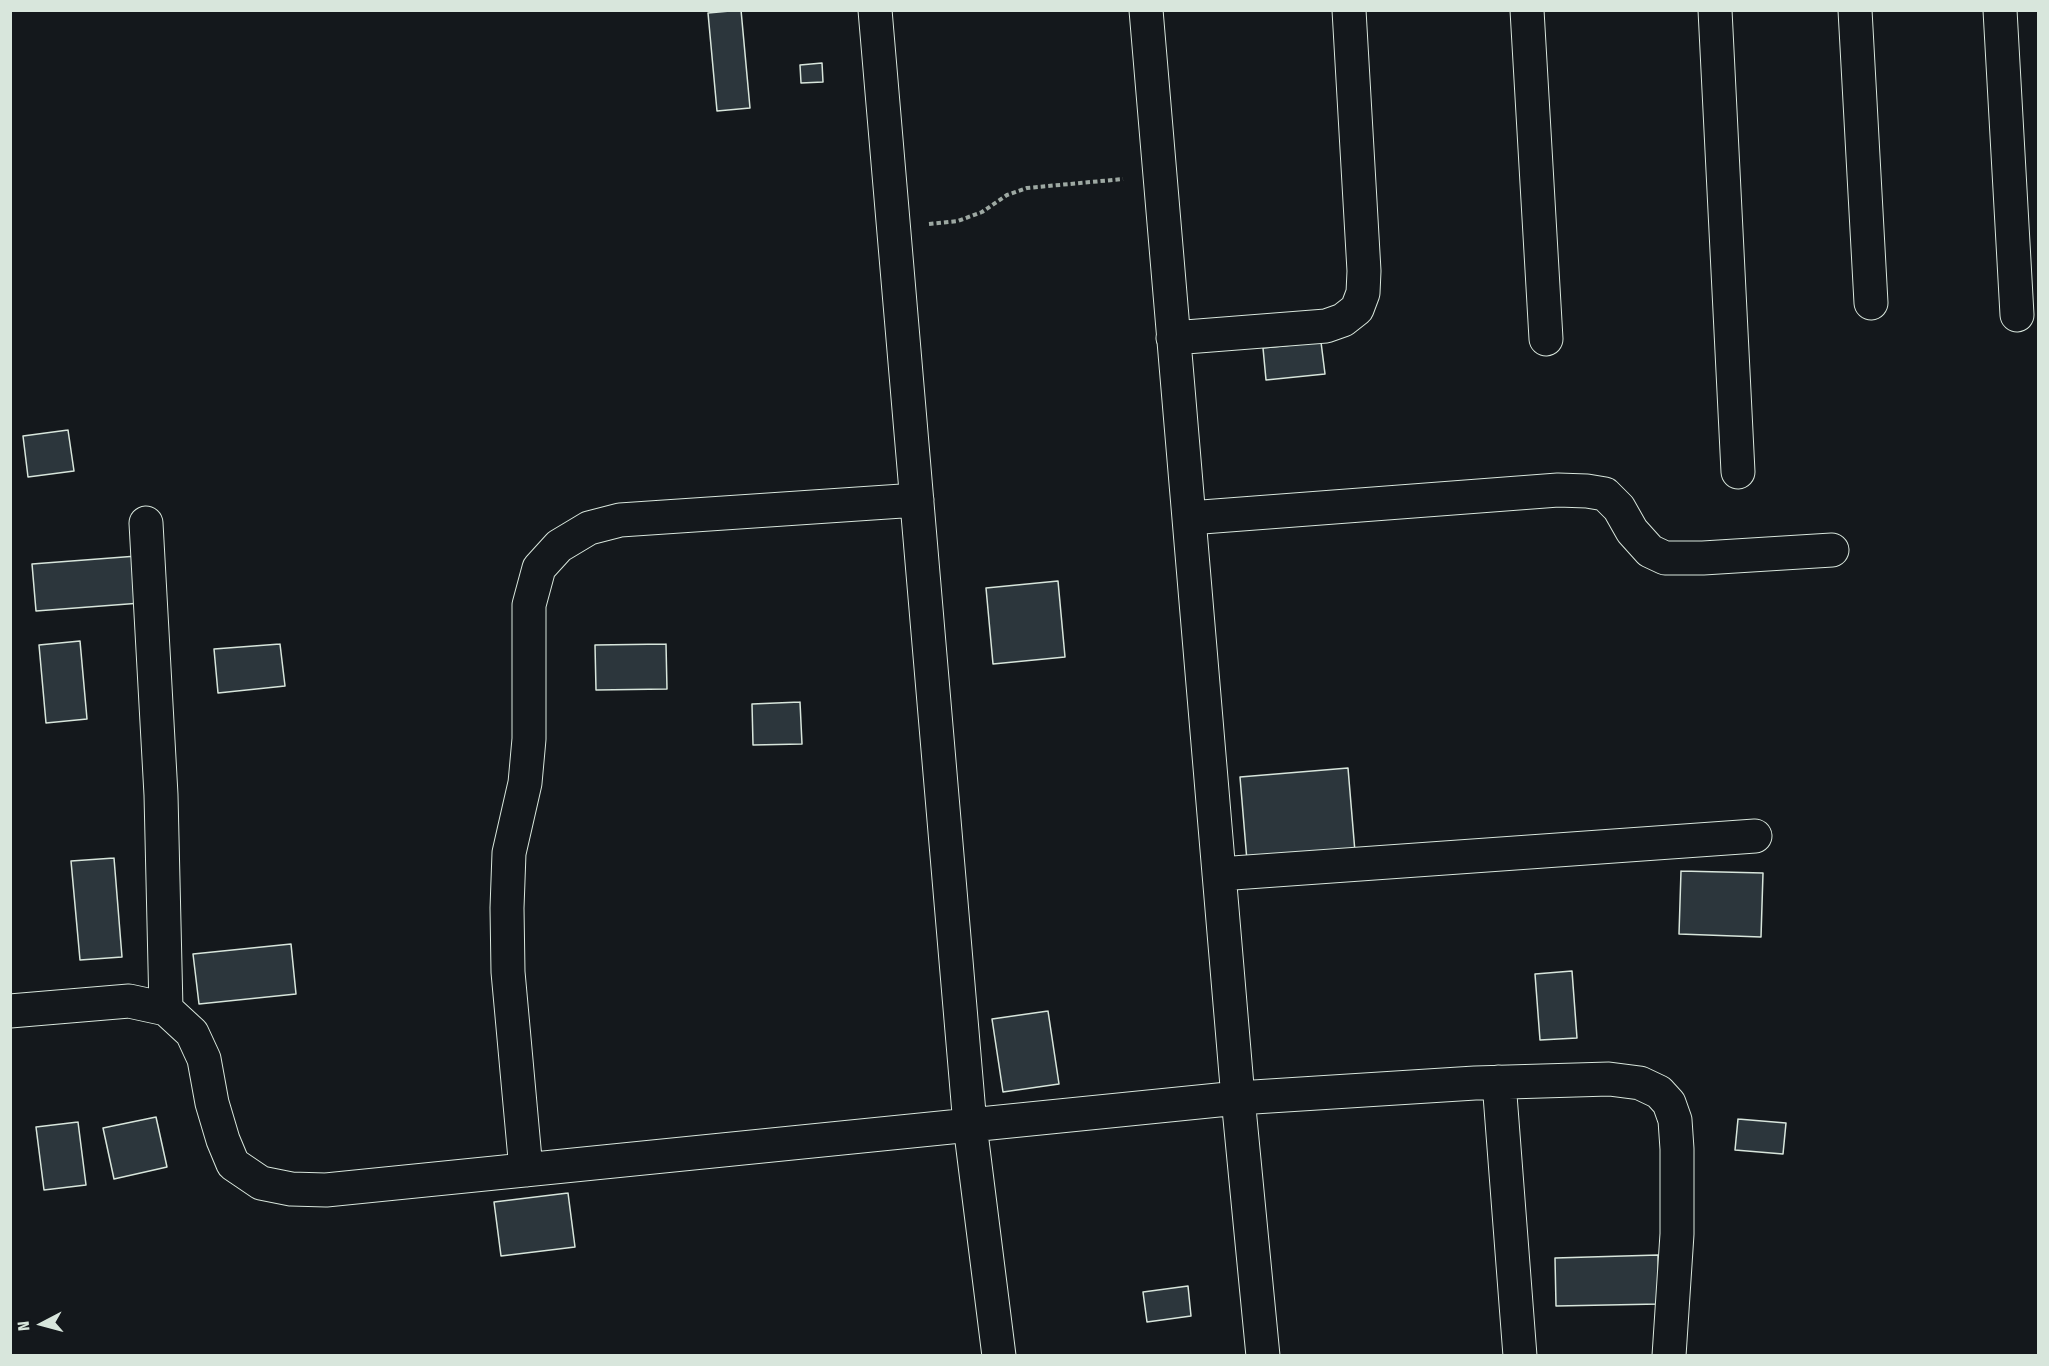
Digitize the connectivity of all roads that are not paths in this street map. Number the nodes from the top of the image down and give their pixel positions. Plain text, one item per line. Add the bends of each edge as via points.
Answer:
1 (875, 10) edge
2 (1146, 10) edge
3 (1349, 10) edge
4 (1527, 10) edge
5 (1715, 10) edge
6 (1855, 10) edge
7 (2000, 10) edge
8 (1871, 303) dead end
9 (2017, 315) dead end
10 (1173, 338) junction
11 (1546, 339) dead end
12 (1738, 472) dead end
13 (917, 500) junction
14 (1189, 518) junction
15 (146, 524) dead end
16 (1832, 550) dead end
17 (1755, 836) dead end
18 (1219, 874) junction
19 (166, 1009) junction
20 (10, 1011) edge
21 (1499, 1082) junction
22 (1238, 1098) junction
23 (970, 1125) junction
24 (526, 1170) junction
25 (999, 1356) edge
26 (1263, 1356) edge
27 (1520, 1356) edge
28 (1669, 1356) edge

1 - 13 street
2 - 10 street
3 - 10 street via 1364,271 1357,309 1343,321 1326,326
4 - 11 street
5 - 12 street
6 - 8 street
7 - 9 street
10 - 14 street
13 - 23 street
13 - 24 street via 620,520 589,528 559,546 539,568 529,606 529,739 525,783 509,853 507,908 508,972
14 - 16 street via 1587,491 1605,494 1650,551 1665,558
14 - 18 street
15 - 19 street via 161,795
17 - 18 street
18 - 22 street
19 - 20 street via 129,1001
19 - 24 street via 192,1033 204,1059 212,1103 232,1164 261,1183 326,1191
21 - 22 street
21 - 27 street
21 - 28 street via 1629,1081 1659,1092 1669,1103 1675,1120 1677,1213
22 - 23 street
22 - 26 street
23 - 24 street
23 - 25 street

